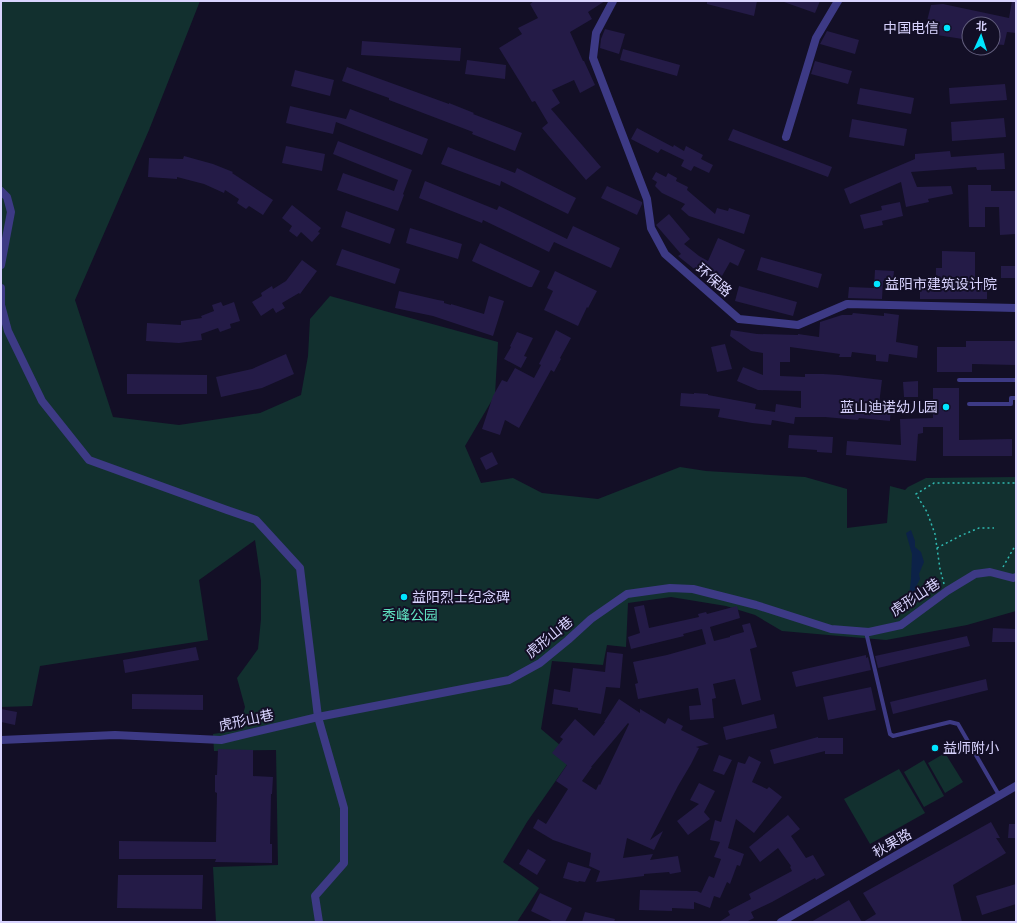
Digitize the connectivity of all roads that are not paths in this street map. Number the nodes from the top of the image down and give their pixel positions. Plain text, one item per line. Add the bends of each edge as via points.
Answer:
1 (613, 1) edge
2 (838, 1) edge
3 (786, 136) dead end
4 (1, 191) edge
5 (1, 265) edge
6 (1, 288) edge
7 (1016, 308) edge
8 (959, 380) dead end
9 (1016, 380) edge
10 (1016, 398) edge
11 (970, 404) dead end
12 (1016, 577) edge
13 (866, 631) junction
14 (318, 716) junction
15 (1, 740) edge
16 (1016, 786) edge
17 (999, 795) junction
18 (319, 922) edge
19 (781, 922) edge

1 - 7 street, 环保路 via 596,33 593,58 647,199 651,228 665,254 739,319 798,325 847,304
2 - 3 street via 816,38
4 - 5 street via 7,197 10,212
6 - 14 street via 1,305 8,331 42,401 89,460 256,520 300,568
8 - 9 lane
10 - 11 lane via 1011,398 1011,404
12 - 13 street, 虎形山巷 via 990,572 975,574 901,625
13 - 14 street, 虎形山巷 via 831,629 756,605 693,589 670,588 627,594 590,619 540,663 509,680
13 - 17 lane via 890,734 893,736 950,722 958,724
14 - 15 street, 虎形山巷 via 222,740 115,735
14 - 18 street via 344,808 344,863 315,896
16 - 17 street, 秋果路
17 - 19 street, 秋果路

